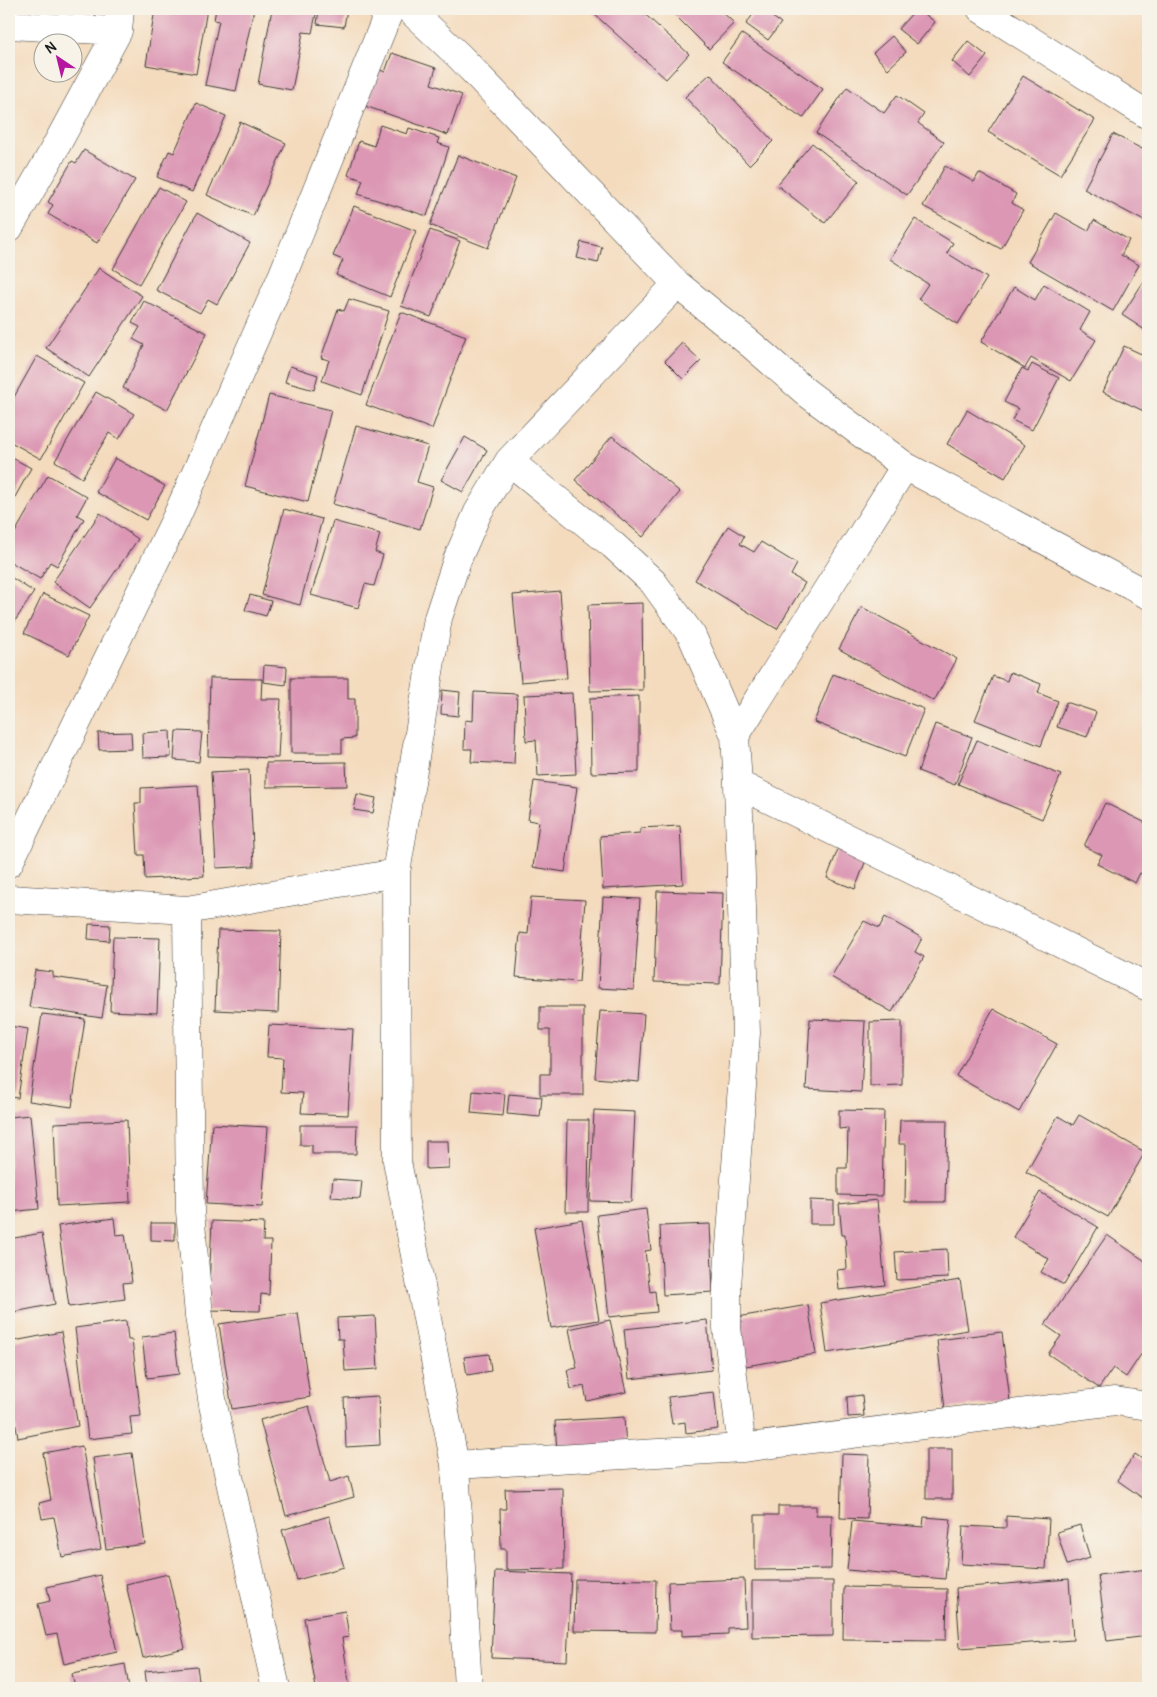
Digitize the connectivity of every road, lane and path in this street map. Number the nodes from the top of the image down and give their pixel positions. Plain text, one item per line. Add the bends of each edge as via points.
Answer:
1 (390, 9) edge
2 (409, 9) edge
3 (981, 9) edge
4 (119, 20) edge
5 (9, 25) edge
6 (1148, 114) edge
7 (9, 228) edge
8 (677, 284) junction
9 (509, 460) junction
10 (904, 466) junction
11 (1148, 595) edge
12 (735, 736) junction
13 (738, 784) junction
14 (9, 863) edge
15 (396, 873) junction
16 (9, 898) edge
17 (187, 910) junction
18 (1148, 986) edge
19 (1148, 1406) edge
20 (742, 1448) junction
21 (455, 1464) junction
22 (276, 1688) edge
23 (468, 1688) edge

1 - 14 street via 283,274 176,518
2 - 8 street via 460,57
3 - 6 street
4 - 5 street
4 - 7 street via 50,156
8 - 9 street
8 - 10 street via 807,394
9 - 12 street via 653,582 692,636
9 - 15 street via 478,512 457,560 438,618
10 - 11 street
10 - 12 street
12 - 13 street
13 - 18 street
13 - 20 street via 746,1033 727,1286 727,1328
15 - 17 street
15 - 21 street via 397,1161
16 - 17 street
17 - 22 street via 190,1211 199,1316 213,1405
19 - 20 street via 1115,1401
20 - 21 street
21 - 23 street

